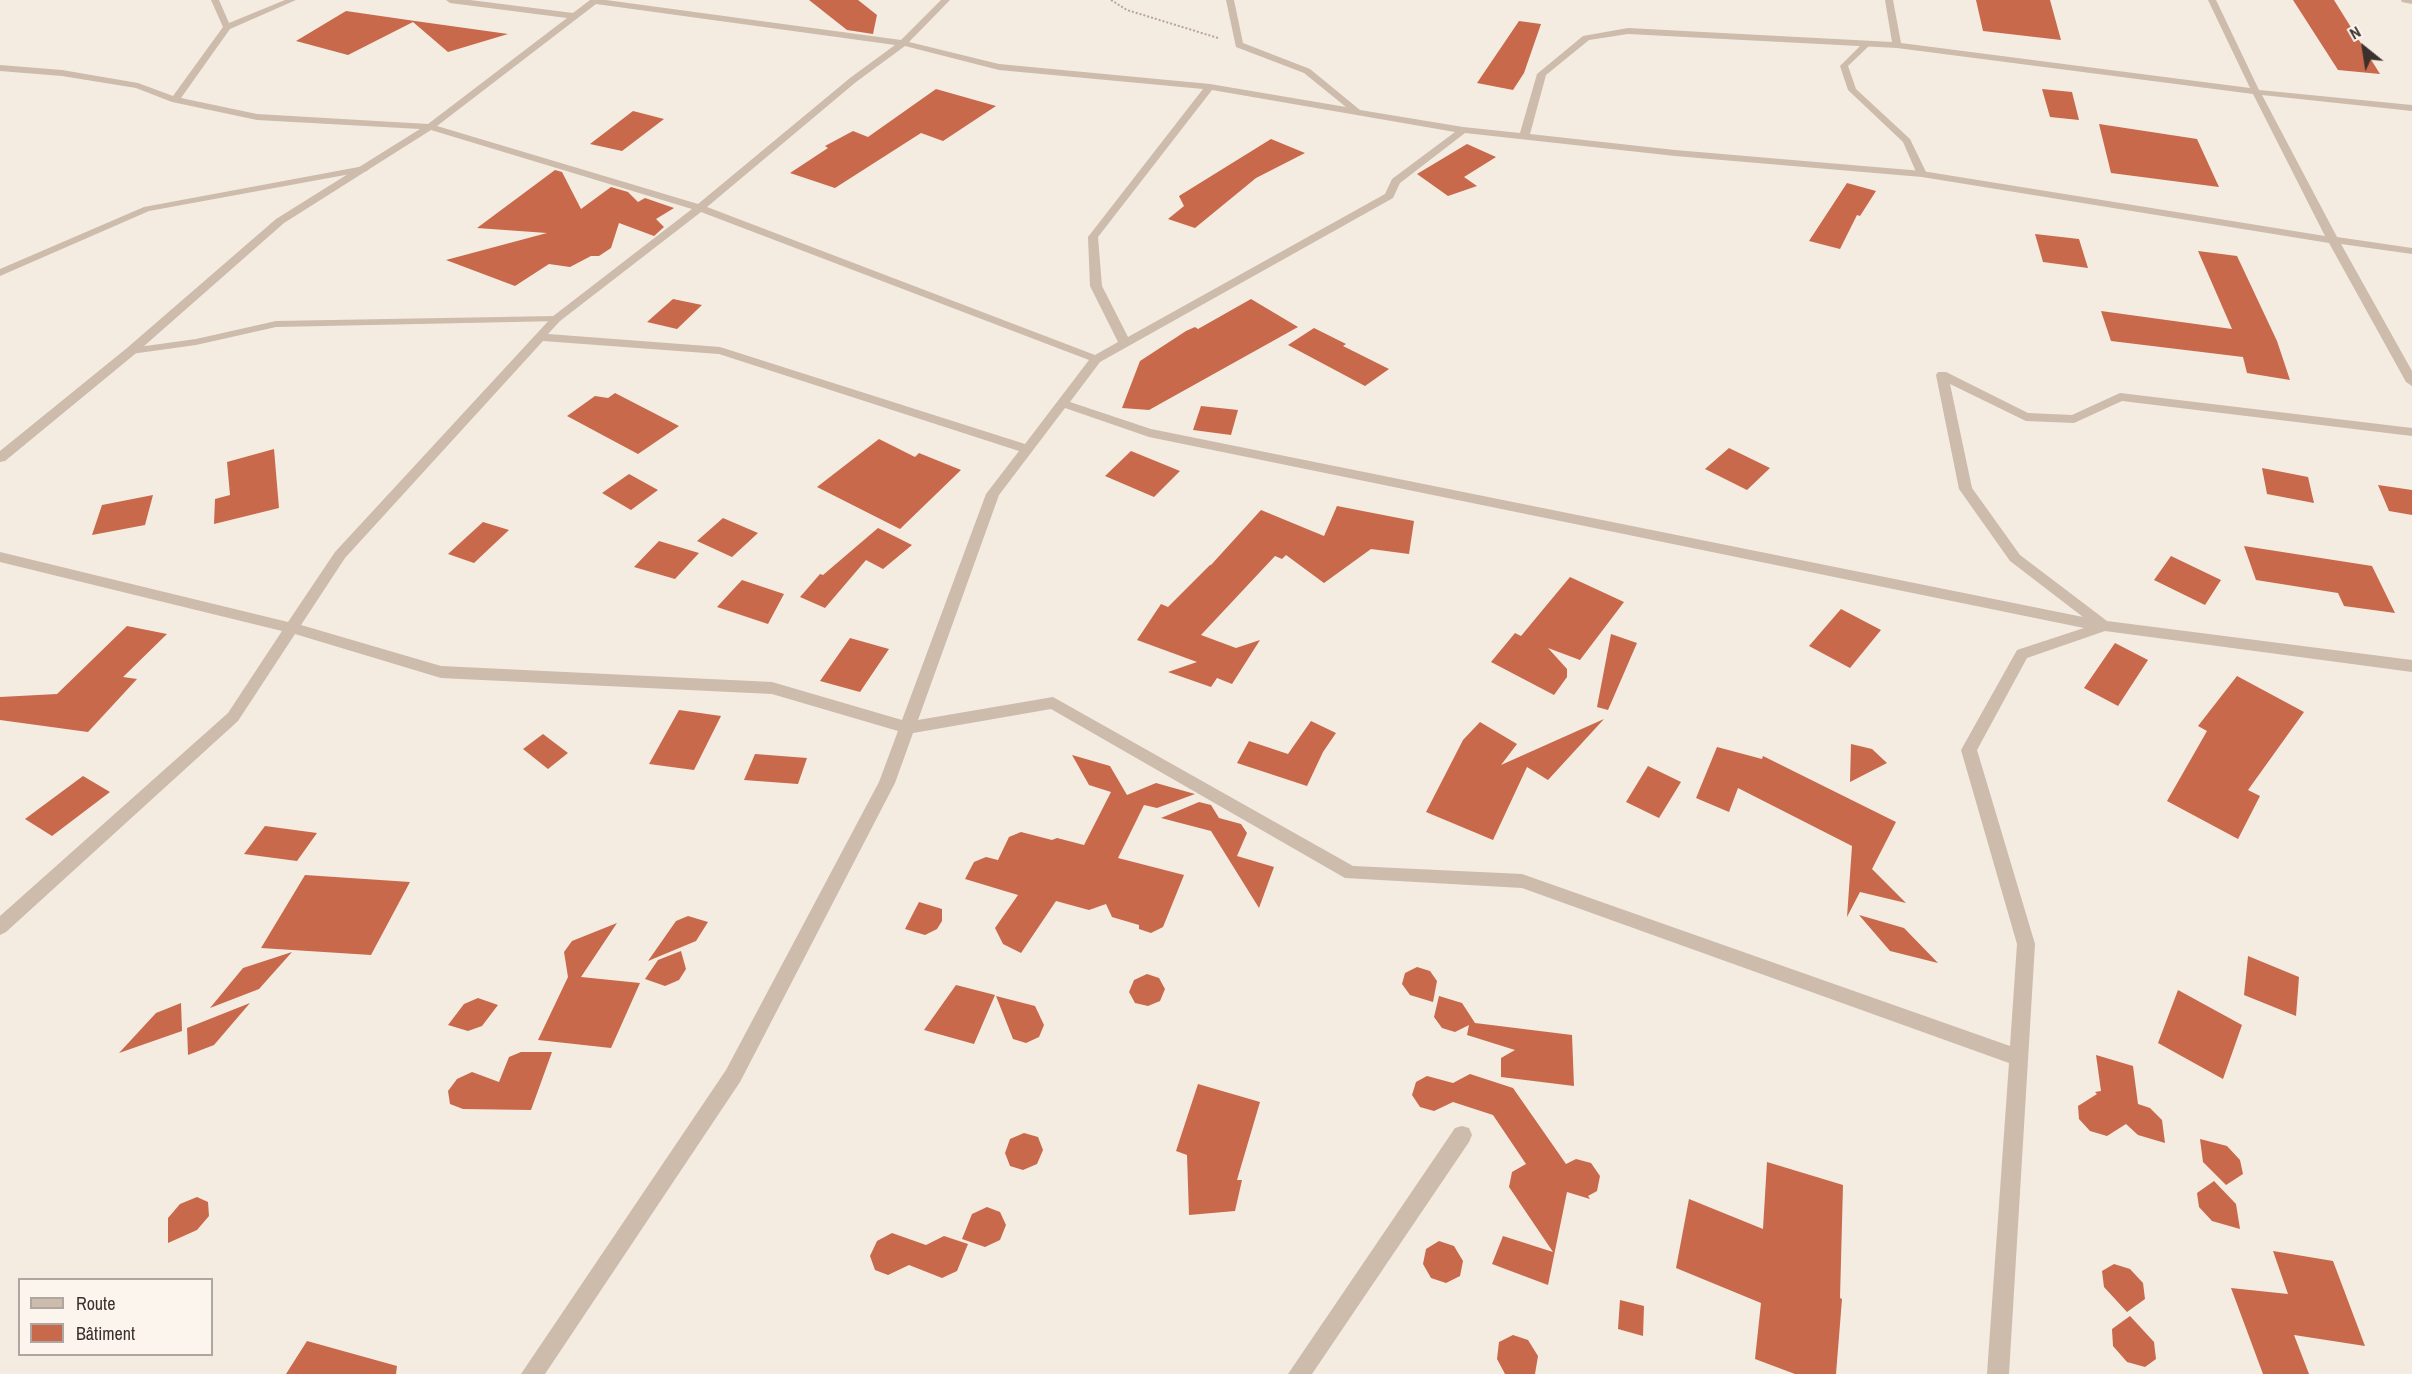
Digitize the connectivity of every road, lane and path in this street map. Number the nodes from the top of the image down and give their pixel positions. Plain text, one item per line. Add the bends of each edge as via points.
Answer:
1 (214, 0) edge
2 (292, 0) edge
3 (450, 0) edge
4 (595, 0) edge
5 (946, 0) edge
6 (1111, 0) edge
7 (1230, 0) edge
8 (1889, 0) edge
9 (2212, 0) edge
10 (2405, 0) edge
11 (2412, 1) edge
12 (575, 16) junction
13 (227, 27) junction
14 (903, 43) junction
15 (1867, 44) junction
16 (1239, 45) junction
17 (1897, 45) junction
18 (0, 68) edge
19 (1210, 87) junction
20 (2256, 92) junction
21 (176, 100) junction
22 (2412, 108) edge
23 (1359, 113) junction
24 (430, 127) junction
25 (1463, 130) junction
26 (1524, 137) junction
27 (364, 169) junction
28 (1922, 174) junction
29 (700, 208) junction
30 (2332, 240) junction
31 (2412, 250) edge
32 (0, 273) edge
33 (556, 319) junction
34 (539, 337) junction
35 (1125, 343) junction
36 (131, 351) junction
37 (1096, 358) junction
38 (2412, 382) edge
39 (1062, 403) junction
40 (2412, 432) edge
41 (1028, 449) junction
42 (0, 458) edge
43 (0, 557) edge
44 (2105, 626) junction
45 (292, 628) junction
46 (2412, 666) edge
47 (908, 728) junction
48 (0, 927) edge
49 (2019, 1058) junction
50 (1462, 1135) dead end
51 (532, 1374) edge
52 (1299, 1374) edge
53 (1998, 1374) edge

1 - 13 street
2 - 13 street
3 - 12 street
4 - 12 street
4 - 14 street
5 - 14 street
6 - 16 path via 1127,10
7 - 16 street
8 - 17 street
9 - 20 street
10 - 11 street
12 - 24 street
13 - 21 street
14 - 19 street via 999,67
14 - 29 street
15 - 17 street
15 - 26 street via 1756,36 1601,33 1586,38 1542,74
15 - 28 lane via 1844,66 1852,90 1907,141
16 - 23 street via 1307,71
17 - 20 street
18 - 21 street via 62,73 138,86
19 - 23 street
19 - 35 street via 1094,237 1096,286
20 - 22 street
20 - 30 street
21 - 24 street via 257,117
23 - 25 street
24 - 27 street
24 - 29 street
25 - 26 street
25 - 35 street via 1396,181 1389,196
26 - 28 street
27 - 32 lane via 147,209
27 - 36 street via 280,221
28 - 30 street
29 - 33 street
29 - 37 street
30 - 31 street
30 - 38 street
33 - 34 street
33 - 36 lane via 276,324 196,342
34 - 41 street via 720,351
34 - 45 street via 340,555
35 - 37 street
36 - 42 street
37 - 39 street
39 - 41 street
39 - 44 street via 1149,433
40 - 44 street via 2120,397 2074,419 2026,417 1942,375 1966,489 2015,558
41 - 47 street via 993,494
43 - 45 street
44 - 46 street
44 - 49 street via 2022,654 1969,750 2026,944
45 - 47 street via 441,672 772,688
45 - 48 street via 233,717
47 - 49 street via 1053,703 1351,873 1522,881
47 - 51 street via 887,783 733,1076
49 - 53 street
50 - 52 street

